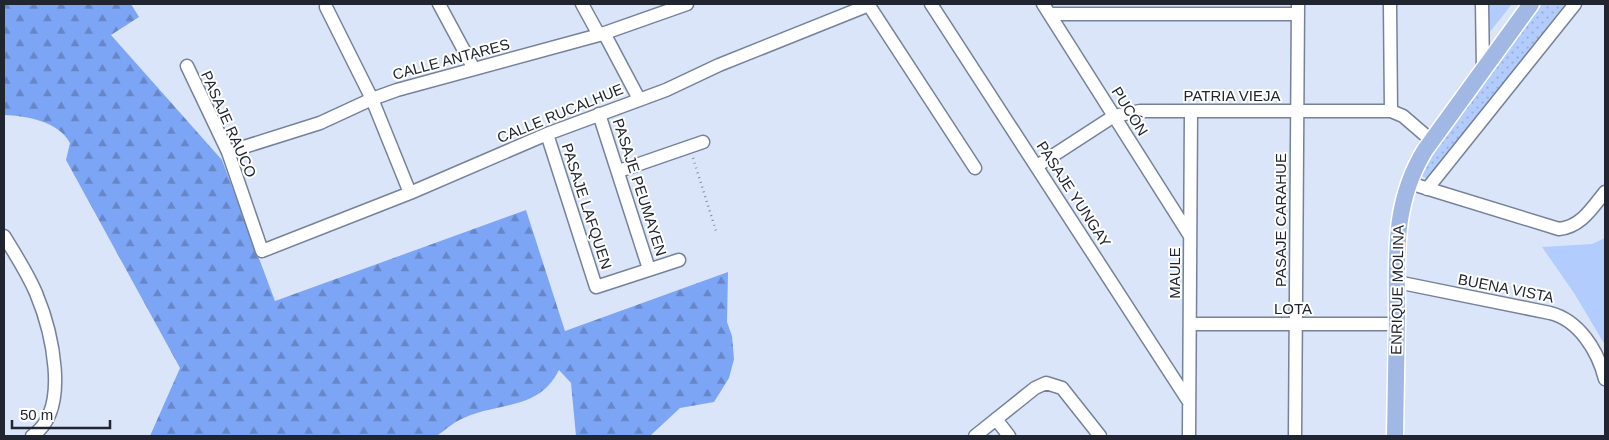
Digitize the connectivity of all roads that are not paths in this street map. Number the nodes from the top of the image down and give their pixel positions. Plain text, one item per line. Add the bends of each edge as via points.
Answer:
1 (439, 4) edge
2 (582, 4) edge
3 (687, 4) edge
4 (869, 4) edge
5 (931, 4) edge
6 (1390, 4) edge
7 (1482, 4) edge
8 (1531, 4) edge
9 (1575, 4) edge
10 (326, 7) dead end
11 (1046, 9) edge
12 (1298, 9) edge
13 (601, 34) junction
14 (187, 66) dead end
15 (474, 69) junction
16 (1483, 70) junction
17 (372, 99) junction
18 (638, 99) junction
19 (1191, 111) junction
20 (1297, 111) junction
21 (1391, 111) junction
22 (600, 114) junction
23 (1114, 116) junction
24 (547, 134) junction
25 (1432, 141) junction
26 (703, 142) dead end
27 (228, 152) junction
28 (1037, 166) junction
29 (975, 168) dead end
30 (619, 171) junction
31 (1408, 183) junction
32 (1426, 189) junction
33 (1605, 192) edge
34 (410, 193) junction
35 (4, 236) edge
36 (1190, 236) junction
37 (262, 251) joint
38 (679, 260) dead end
39 (649, 269) junction
40 (1397, 282) junction
41 (1190, 324) junction
42 (1296, 324) junction
43 (1396, 324) junction
44 (1605, 379) edge
45 (1189, 402) junction
46 (996, 420) junction
47 (32, 436) edge
48 (975, 436) edge
49 (1009, 436) edge
50 (1100, 436) edge
51 (1189, 436) edge
52 (1295, 436) edge
53 (1395, 436) edge

1 - 15 street
2 - 13 street, PASAJE PEUMAYEN
3 - 13 street, CALLE ANTARES
4 - 18 street, CALLE RUCALHUE
4 - 29 street
5 - 28 street, PASAJE YUNGAY
6 - 21 street
7 - 16 street
8 - 16 main road, ENRIQUE MOLINA
9 - 32 street
10 - 17 street
11 - 12 street
11 - 23 street, PUCÓN
12 - 20 street, PASAJE CARAHUE
13 - 15 street, CALLE ANTARES
13 - 18 street, PASAJE PEUMAYEN
14 - 27 street, PASAJE RAUCO
15 - 17 street, CALLE ANTARES
16 - 25 main road, ENRIQUE MOLINA
17 - 27 street, CALLE ANTARES via 311,127
17 - 34 street
18 - 22 street, CALLE RUCALHUE
19 - 20 street, PATRIA VIEJA
19 - 23 street, PATRIA VIEJA via 1140,111
19 - 36 street, MAULE
20 - 21 street, PATRIA VIEJA
20 - 42 street, PASAJE CARAHUE
21 - 25 street via 1403,116
22 - 24 street, CALLE RUCALHUE
22 - 30 street, PASAJE PEUMAYEN
23 - 28 street, PATRIA VIEJA
23 - 36 street, PUCÓN
24 - 34 street, CALLE RUCALHUE
24 - 39 street, PASAJE LAFQUEN via 596,287
25 - 31 main road, ENRIQUE MOLINA
26 - 30 street
27 - 37 street, PASAJE RAUCO
28 - 45 street, PASAJE YUNGAY
30 - 39 street, PASAJE PEUMAYEN
31 - 32 street
31 - 40 main road, ENRIQUE MOLINA via 1398,223
32 - 33 street via 1559,229 1572,227 1585,217
34 - 37 street, CALLE RUCALHUE
35 - 47 street via 36,292 52,349 55,387 52,408 45,423
36 - 41 street, MAULE
38 - 39 street
40 - 43 main road, ENRIQUE MOLINA
40 - 44 street, BUENA VISTA via 1558,315 1580,330
41 - 42 street, LOTA
41 - 45 street, MAULE
42 - 43 street, LOTA
42 - 52 street, PASAJE CARAHUE
43 - 53 main road, ENRIQUE MOLINA
45 - 51 street, MAULE
46 - 48 street
46 - 49 street
46 - 50 street via 1040,384 1052,383 1062,388

